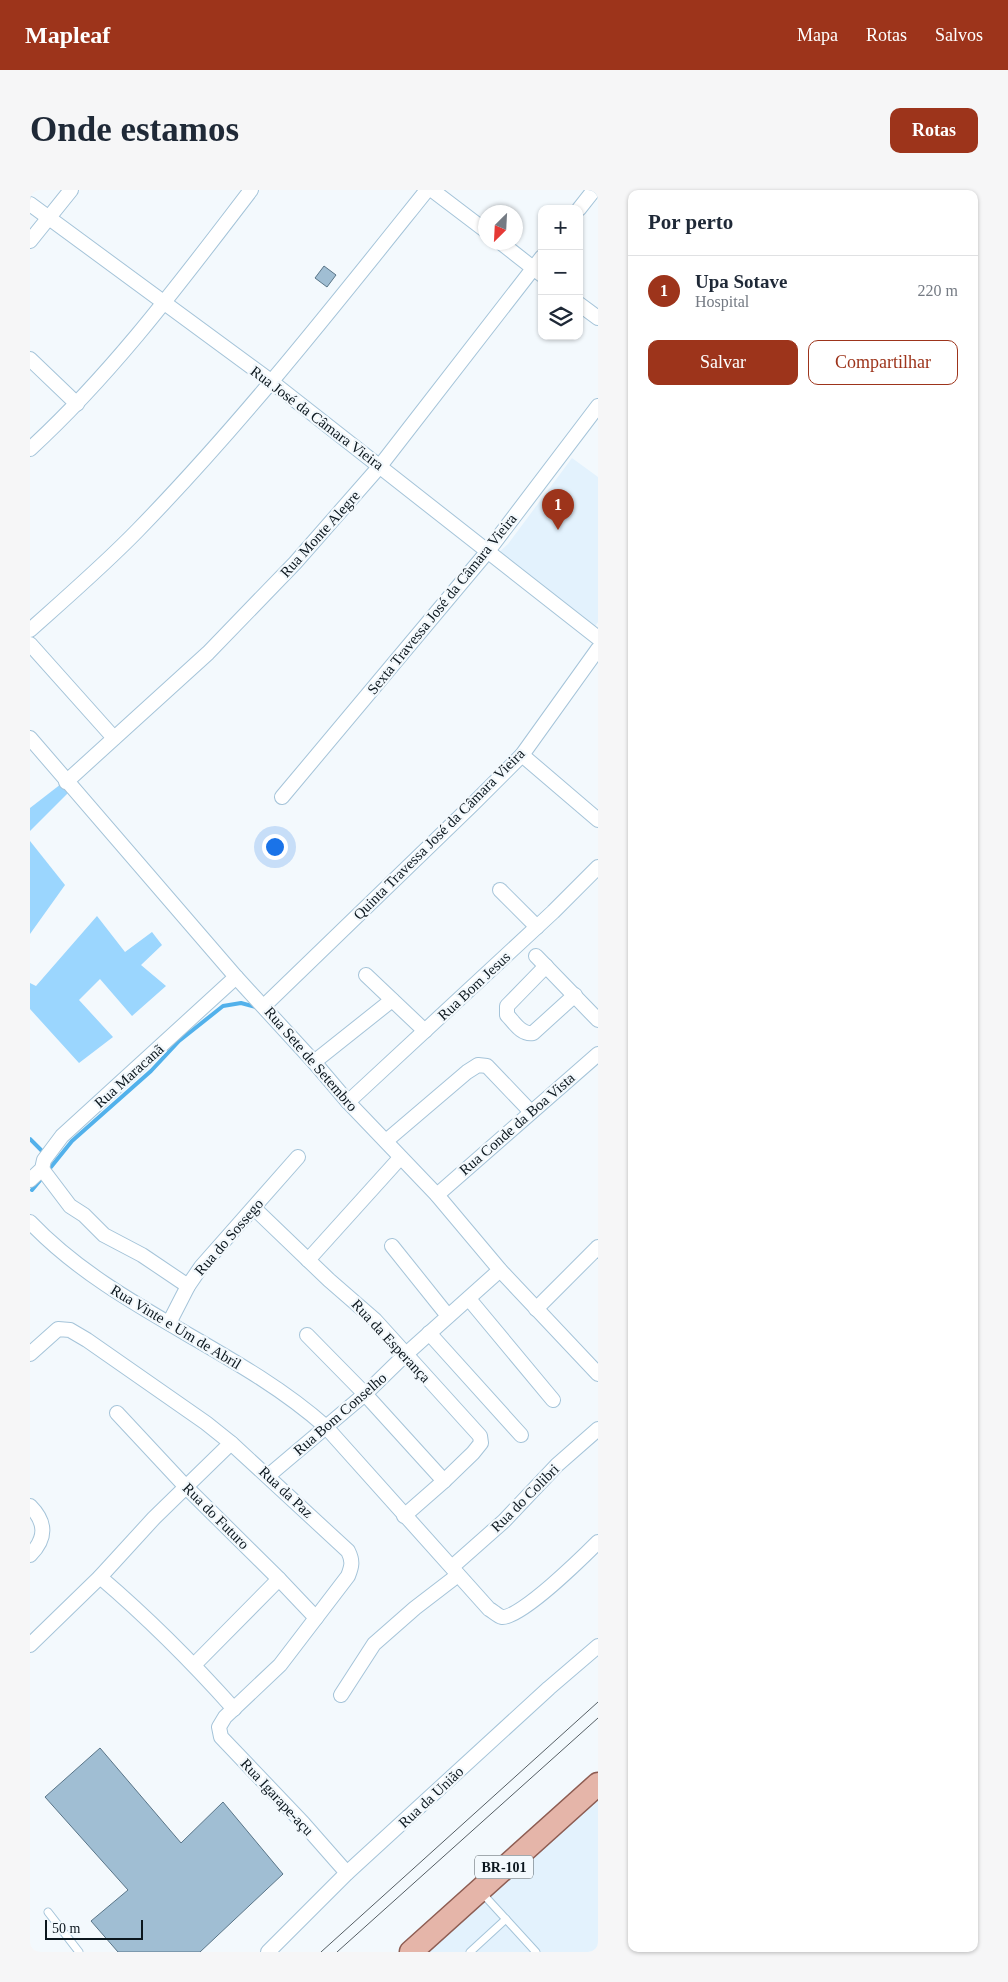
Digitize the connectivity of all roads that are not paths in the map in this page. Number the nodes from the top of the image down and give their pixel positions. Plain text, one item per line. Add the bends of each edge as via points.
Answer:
1 (71, 190) edge
2 (250, 190) edge
3 (427, 190) edge
4 (432, 190) edge
5 (594, 190) edge
6 (30, 204) edge
7 (582, 205) edge
8 (49, 219) junction
9 (478, 225) edge
10 (30, 240) edge
11 (510, 250) edge
12 (537, 271) edge
13 (165, 303) junction
14 (583, 307) edge
15 (598, 318) edge
16 (30, 359) edge
17 (272, 382) junction
18 (77, 404) junction
19 (598, 406) edge
20 (30, 449) edge
21 (380, 466) junction
22 (488, 551) junction
23 (30, 630) edge
24 (598, 638) edge
25 (30, 644) edge
26 (598, 650) edge
27 (30, 738) edge
28 (114, 738) junction
29 (522, 755) junction
30 (66, 782) junction
31 (282, 798) dead end
32 (598, 820) edge
33 (598, 867) edge
34 (500, 890) dead end
35 (537, 927) junction
36 (366, 975) dead end
37 (236, 977) junction
38 (575, 996) junction
39 (392, 1000) junction
40 (264, 1006) junction
41 (598, 1020) edge
42 (426, 1031) junction
43 (598, 1054) edge
44 (314, 1062) junction
45 (348, 1102) junction
46 (531, 1112) junction
47 (386, 1142) junction
48 (298, 1158) dead end
49 (400, 1158) junction
50 (42, 1169) junction
51 (30, 1180) edge
52 (437, 1195) junction
53 (254, 1208) junction
54 (30, 1222) edge
55 (392, 1246) dead end
56 (598, 1247) edge
57 (308, 1260) junction
58 (500, 1270) junction
59 (188, 1286) junction
60 (469, 1299) junction
61 (536, 1309) junction
62 (448, 1316) junction
63 (169, 1323) junction
64 (429, 1333) junction
65 (307, 1335) dead end
66 (30, 1354) edge
67 (405, 1355) junction
68 (598, 1374) edge
69 (365, 1394) junction
70 (553, 1400) dead end
71 (117, 1412) dead end
72 (326, 1427) junction
73 (598, 1429) edge
74 (521, 1435) dead end
75 (232, 1443) junction
76 (268, 1476) junction
77 (444, 1482) junction
78 (186, 1487) junction
79 (34, 1509) edge
80 (404, 1516) junction
81 (598, 1542) edge
82 (30, 1554) edge
83 (455, 1571) junction
84 (100, 1577) junction
85 (279, 1578) junction
86 (316, 1618) junction
87 (30, 1645) edge
88 (598, 1646) edge
89 (194, 1664) junction
90 (341, 1695) dead end
91 (229, 1713) junction
92 (598, 1784) edge
93 (347, 1873) junction
94 (479, 1890) junction
95 (48, 1912) dead end
96 (506, 1919) junction
97 (79, 1952) edge
98 (268, 1952) edge
99 (412, 1952) edge
100 (470, 1952) edge
101 (536, 1952) edge

1 - 8 street
2 - 13 street
3 - 17 street
4 - 9 street
5 - 7 street
6 - 8 street, Rua José da Câmara Vieira
8 - 10 street
8 - 13 street, Rua José da Câmara Vieira
11 - 12 street
12 - 21 street, Rua Monte Alegre
13 - 17 street, Rua José da Câmara Vieira
13 - 18 street
14 - 15 street
16 - 18 street
17 - 21 street, Rua José da Câmara Vieira
17 - 23 street via 138,530
18 - 20 street
19 - 22 street, Sexta Travessa José da Câmara Vieira
21 - 22 street, Rua José da Câmara Vieira
21 - 28 street, Rua Monte Alegre via 208,654
22 - 24 street, Rua José da Câmara Vieira
22 - 31 street, Sexta Travessa José da Câmara Vieira
25 - 28 street
26 - 29 street, Quinta Travessa José da Câmara Vieira
27 - 30 street, Rua Sete de Setembro
28 - 30 street, Rua Monte Alegre
29 - 32 street
29 - 40 street, Quinta Travessa José da Câmara Vieira
30 - 37 street, Rua Sete de Setembro
33 - 35 street, Rua Bom Jesus
34 - 35 street
35 - 42 street, Rua Bom Jesus
36 - 39 street
37 - 40 street, Rua Sete de Setembro
37 - 50 street, Rua Maracanã via 62,1136 44,1160
38 - 38 street via 541,961 507,1006 507,1015 522,1031 533,1033
38 - 41 street
39 - 42 street
39 - 44 street
40 - 44 street, Rua Sete de Setembro
42 - 45 street, Rua Bom Jesus
43 - 46 street, Rua Conde da Boa Vista
44 - 45 street, Rua Sete de Setembro
45 - 47 street, Rua Sete de Setembro
46 - 47 street via 487,1066 478,1065
46 - 52 street, Rua Conde da Boa Vista
47 - 49 street, Rua Sete de Setembro
48 - 53 street, Rua do Sossego
49 - 52 street, Rua Sete de Setembro
49 - 57 street
50 - 51 street, Rua Maracanã
50 - 59 street via 70,1206 104,1235 142,1255
52 - 58 street, Rua Sete de Setembro
53 - 57 street, Rua da Esperança
53 - 59 street, Rua do Sossego via 215,1250
54 - 63 street, Rua Vinte e Um de Abril via 95,1278
55 - 62 street
56 - 61 street
57 - 67 street, Rua da Esperança via 375,1320
58 - 60 street, Rua Bom Conselho
58 - 61 street, Rua Sete de Setembro
59 - 63 street, Rua do Sossego
60 - 62 street, Rua Bom Conselho
60 - 70 street
61 - 68 street, Rua Sete de Setembro
62 - 64 street, Rua Bom Conselho
63 - 72 street, Rua Vinte e Um de Abril via 274,1387
64 - 67 street, Rua Bom Conselho
64 - 74 street
65 - 69 street
66 - 75 street, Rua da Paz via 53,1332 62,1328 70,1330
67 - 69 street, Rua Bom Conselho
67 - 77 street, Rua da Esperança via 480,1436 479,1446
69 - 72 street, Rua Bom Conselho
69 - 77 street
71 - 78 street, Rua do Futuro
72 - 76 street, Rua Bom Conselho
72 - 80 street
73 - 83 street, Rua do Colibri via 557,1465
75 - 76 street, Rua da Paz
75 - 78 street
76 - 86 street, Rua da Paz via 352,1558 348,1576
77 - 80 street
78 - 84 street
78 - 85 street, Rua do Futuro
79 - 82 street via 43,1524 42,1536
80 - 83 street
81 - 83 street via 536,1598 503,1617 489,1609
83 - 90 street, Rua do Colibri via 374,1644
84 - 87 street
84 - 89 street
85 - 86 street, Rua do Futuro
85 - 89 street
86 - 91 street, Rua da Paz via 280,1665
88 - 93 street, Rua da União
89 - 91 street
91 - 93 street, Rua Igarape-açu via 219,1726 221,1737
92 - 94 main road, BR-101
93 - 98 street, Rua da União
94 - 96 lane
94 - 99 main road, BR-101
95 - 97 lane
96 - 100 lane
96 - 101 lane

